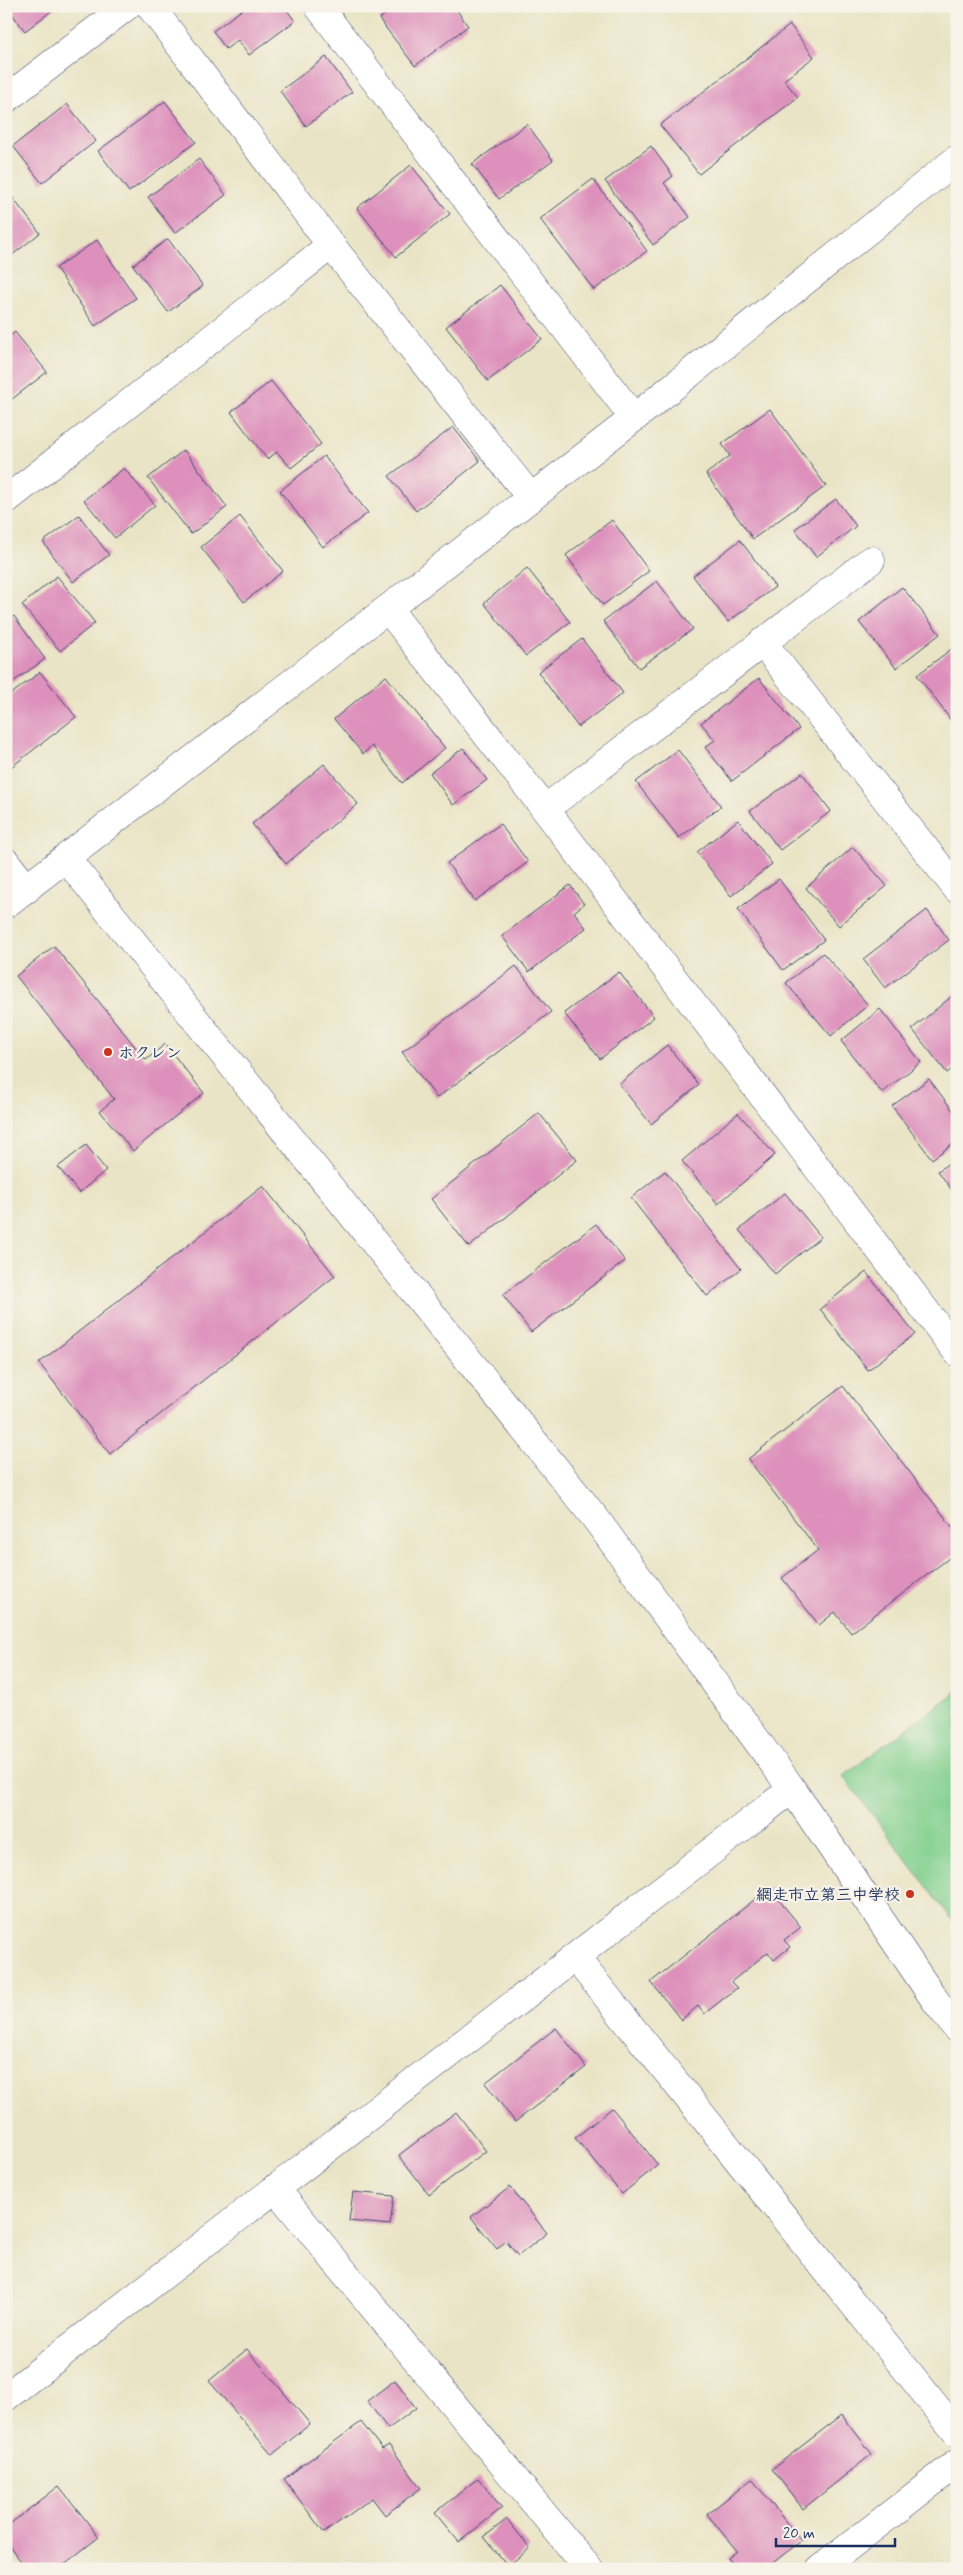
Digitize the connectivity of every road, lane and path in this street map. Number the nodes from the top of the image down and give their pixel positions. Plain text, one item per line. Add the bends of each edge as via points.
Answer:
1 (127, 6) edge
2 (150, 6) edge
3 (318, 6) edge
4 (6, 99) edge
5 (957, 159) edge
6 (331, 245) junction
7 (634, 418) junction
8 (532, 498) junction
9 (6, 500) edge
10 (871, 560) dead end
11 (388, 609) junction
12 (762, 642) junction
13 (545, 809) junction
14 (66, 858) junction
15 (6, 862) edge
16 (957, 889) edge
17 (16, 896) edge
18 (957, 1352) edge
19 (792, 1789) junction
20 (575, 1957) junction
21 (957, 2028) edge
22 (275, 2188) junction
23 (6, 2397) edge
24 (957, 2433) edge
25 (957, 2463) edge
26 (589, 2569) edge
27 (820, 2569) edge

1 - 4 street
2 - 6 street
3 - 7 street
5 - 7 street
6 - 8 street
6 - 9 street
7 - 8 street
8 - 11 street
10 - 12 street
11 - 13 street
11 - 14 street
12 - 13 street
12 - 16 street
13 - 18 street
14 - 17 street
14 - 19 street via 596,1519
15 - 17 street
19 - 20 street
19 - 21 street
20 - 22 street
20 - 24 street
22 - 23 street
22 - 26 street
25 - 27 street

